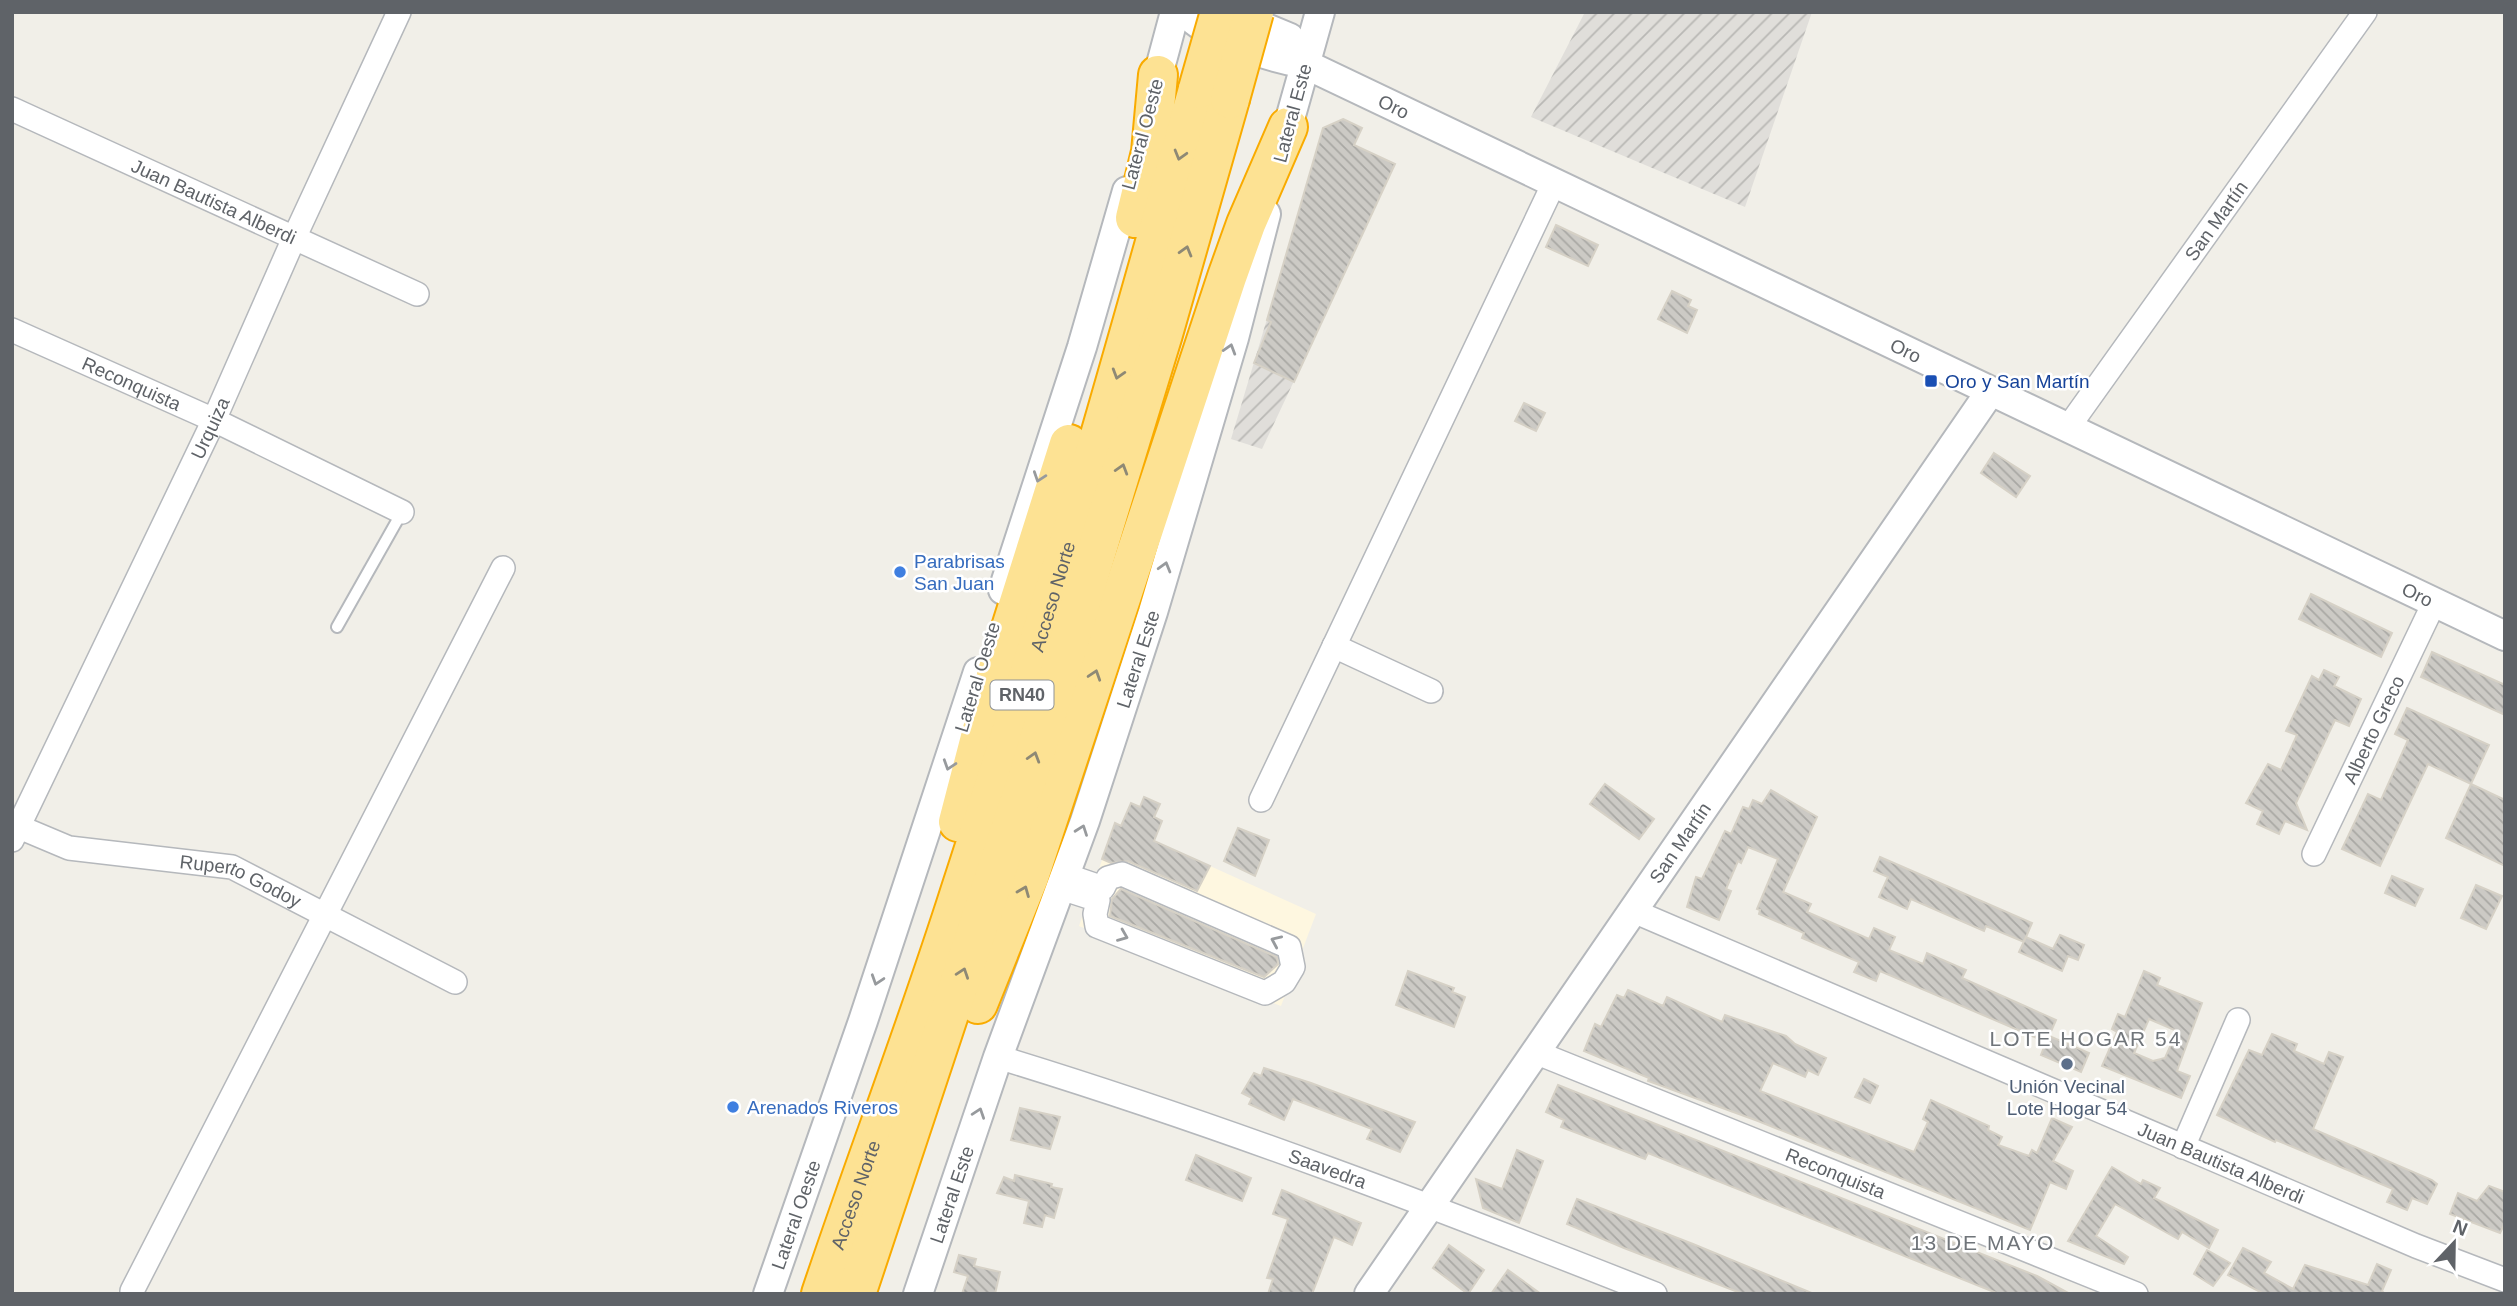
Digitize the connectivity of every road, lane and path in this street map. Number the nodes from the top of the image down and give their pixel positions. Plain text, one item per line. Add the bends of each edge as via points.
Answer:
1 (399, 12) edge
2 (1175, 12) edge
3 (1185, 12) edge
4 (1220, 12) edge
5 (1230, 12) edge
6 (1254, 12) edge
7 (1320, 12) edge
8 (2365, 12) edge
9 (1305, 64) junction
10 (1158, 75) junction
11 (1214, 94) junction
12 (12, 109) edge
13 (1288, 127) junction
14 (1554, 183) junction
15 (295, 236) junction
16 (417, 294) dead end
17 (12, 330) edge
18 (1990, 392) junction
19 (214, 420) junction
20 (2067, 429) junction
21 (402, 512) joint
22 (503, 568) dead end
23 (2434, 603) junction
24 (337, 626) dead end
25 (2505, 636) edge
26 (1334, 646) junction
27 (1431, 691) dead end
28 (1261, 800) dead end
29 (14, 831) edge
30 (2314, 854) dead end
31 (1063, 881) junction
32 (1631, 910) junction
33 (326, 914) junction
34 (455, 982) dead end
35 (2238, 1020) dead end
36 (1535, 1052) junction
37 (998, 1057) junction
38 (876, 1135) junction
39 (2183, 1147) junction
40 (1432, 1205) junction
41 (873, 1247) junction
42 (2505, 1280) edge
43 (1619, 1287) edge
44 (132, 1291) dead end
45 (768, 1294) edge
46 (821, 1294) edge
47 (856, 1294) edge
48 (918, 1294) edge
49 (1370, 1294) edge
50 (1655, 1294) edge
51 (2136, 1294) edge

1 - 15 street, Urquiza
2 - 10 street, Lateral Oeste
3 - 9 street, Oro via 1196,24 1270,57
4 - 11 highway, Acceso Norte / RN40, bridge
5 - 9 street, Oro via 1290,38
6 - 11 highway, Acceso Norte / RN40, bridge
7 - 9 street, Lateral Este
8 - 20 street, San Martín
9 - 13 street, Lateral Este
9 - 14 street, Oro
10 - 38 highway via 1146,183 997,672
10 -> 45 street, Lateral Oeste via 1102,281 967,712
11 -> 38 highway, Acceso Norte / RN40 via 1133,324 960,894
41 -> 11 highway, Acceso Norte / RN40 via 1028,776 1163,334
12 - 15 street, Juan Bautista Alberdi
31 -> 13 street, Lateral Este via 1153,611 1234,338
41 -> 13 highway via 1029,877 1227,277
14 - 18 street, Oro
14 - 26 street
15 - 16 street, Juan Bautista Alberdi
15 - 19 street, Urquiza
17 - 19 street, Reconquista
18 - 20 street, Oro
18 - 32 street, San Martín
19 - 21 street, Reconquista
19 - 29 street, Urquiza
20 - 23 street, Oro
21 - 24 lane
22 - 33 street
23 - 25 street, Oro
23 - 30 street, Alberto Greco
26 - 27 street
26 - 28 street
29 - 33 street, Ruperto Godoy via 69,848 232,867
31 -> 31 street via 1098,900 1097,926 1265,992 1284,982 1293,967 1289,947 1122,874 1108,878 1103,888
31 - 37 street, Lateral Este
32 - 36 street, San Martín
32 - 39 street, Juan Bautista Alberdi
33 - 34 street, Ruperto Godoy
33 - 44 street
35 - 39 street
36 - 40 street, San Martín
36 - 51 street, Reconquista
37 - 40 street, Saavedra via 1207,1123
48 -> 37 street, Lateral Este
38 - 46 highway, Acceso Norte / RN40
39 - 42 street, Juan Bautista Alberdi
40 - 43 street, Saavedra
40 - 49 street, San Martín
41 - 47 highway, Acceso Norte / RN40
43 - 50 street, Saavedra

